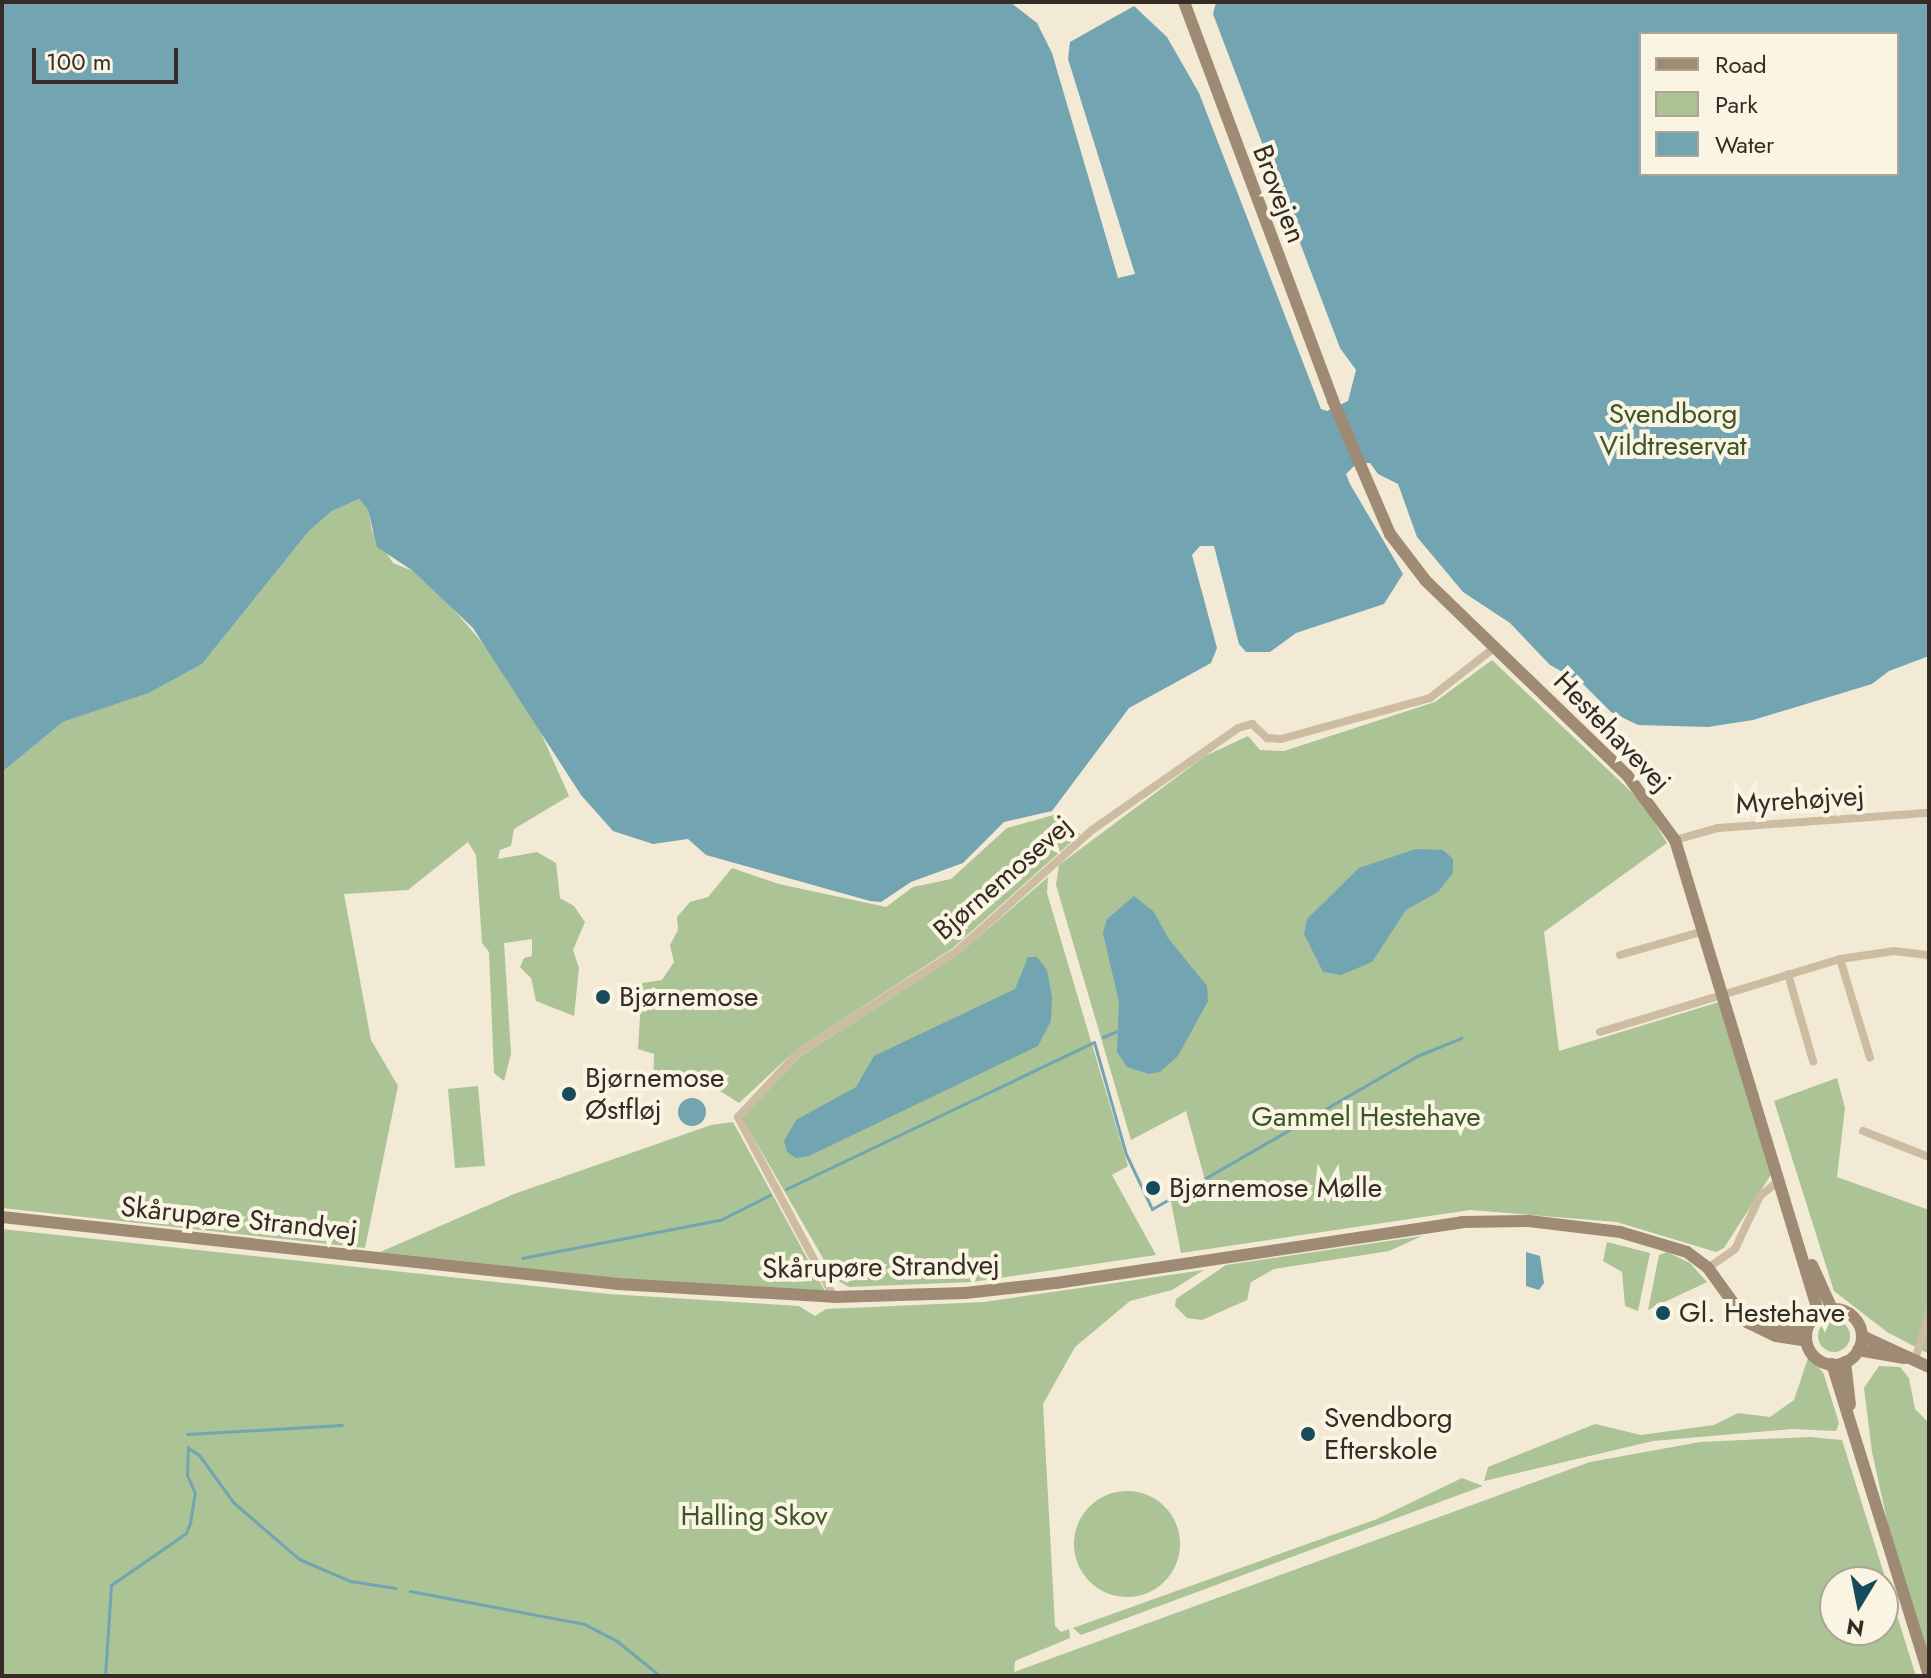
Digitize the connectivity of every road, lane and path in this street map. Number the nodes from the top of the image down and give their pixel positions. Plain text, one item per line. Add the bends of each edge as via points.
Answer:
1 (1184, 2) edge
2 (1333, 401) joint
3 (1494, 648) junction
4 (1929, 813) edge
5 (1675, 840) junction
6 (1704, 931) junction
7 (1620, 955) dead end
8 (1929, 955) edge
9 (1840, 959) junction
10 (1788, 974) junction
11 (1725, 995) junction
12 (1600, 1032) dead end
13 (1870, 1058) dead end
14 (1813, 1061) dead end
15 (1863, 1131) dead end
16 (1929, 1157) edge
17 (1781, 1180) junction
18 (2, 1217) edge
19 (1800, 1237) junction
20 (1708, 1268) junction
21 (834, 1297) junction
22 (1832, 1309) junction
23 (1819, 1313) junction
24 (1929, 1313) edge
25 (1807, 1335) junction
26 (1862, 1336) junction
27 (1858, 1350) junction
28 (1915, 1360) junction
29 (1838, 1363) junction
30 (1929, 1367) edge
31 (1929, 1676) edge

1 - 2 street, Brovejen
2 - 3 street, Hestehavevej via 1359,468 1407,559
3 - 5 street, Hestehavevej via 1627,775
3 - 21 street, Bjørnemosevej via 1430,698 1281,739 1267,738 1252,724 1238,728 1092,830 956,952 798,1053 738,1117
4 - 5 street, Myrehøjvej via 1718,828
5 - 6 street, Hestehavevej
6 - 7 street
6 - 11 street, Hestehavevej
8 - 9 street via 1894,951
9 - 10 street
9 - 13 street
10 - 11 street
10 - 14 street
11 - 12 street
11 - 17 street, Hestehavevej
15 - 16 street
17 - 19 street, Hestehavevej
17 - 20 street via 1760,1196 1735,1249
18 - 21 street, Skårupøre Strandvej via 618,1284
19 - 22 street, Hestehavevej
19 - 23 street, Hestehavevej
20 - 21 street, Skårupøre Strandvej via 1660,1240 1568,1224 1494,1221 1056,1283 965,1293
20 - 25 street, Skårupøre Strandvej via 1732,1305
22 - 23 street
22 - 26 street via 1850,1314
23 - 25 street
24 - 28 street
25 - 29 street via 1815,1357
26 - 27 street
26 - 28 street
27 - 28 street
27 - 29 street
28 - 30 street
29 - 31 street via 1854,1436

